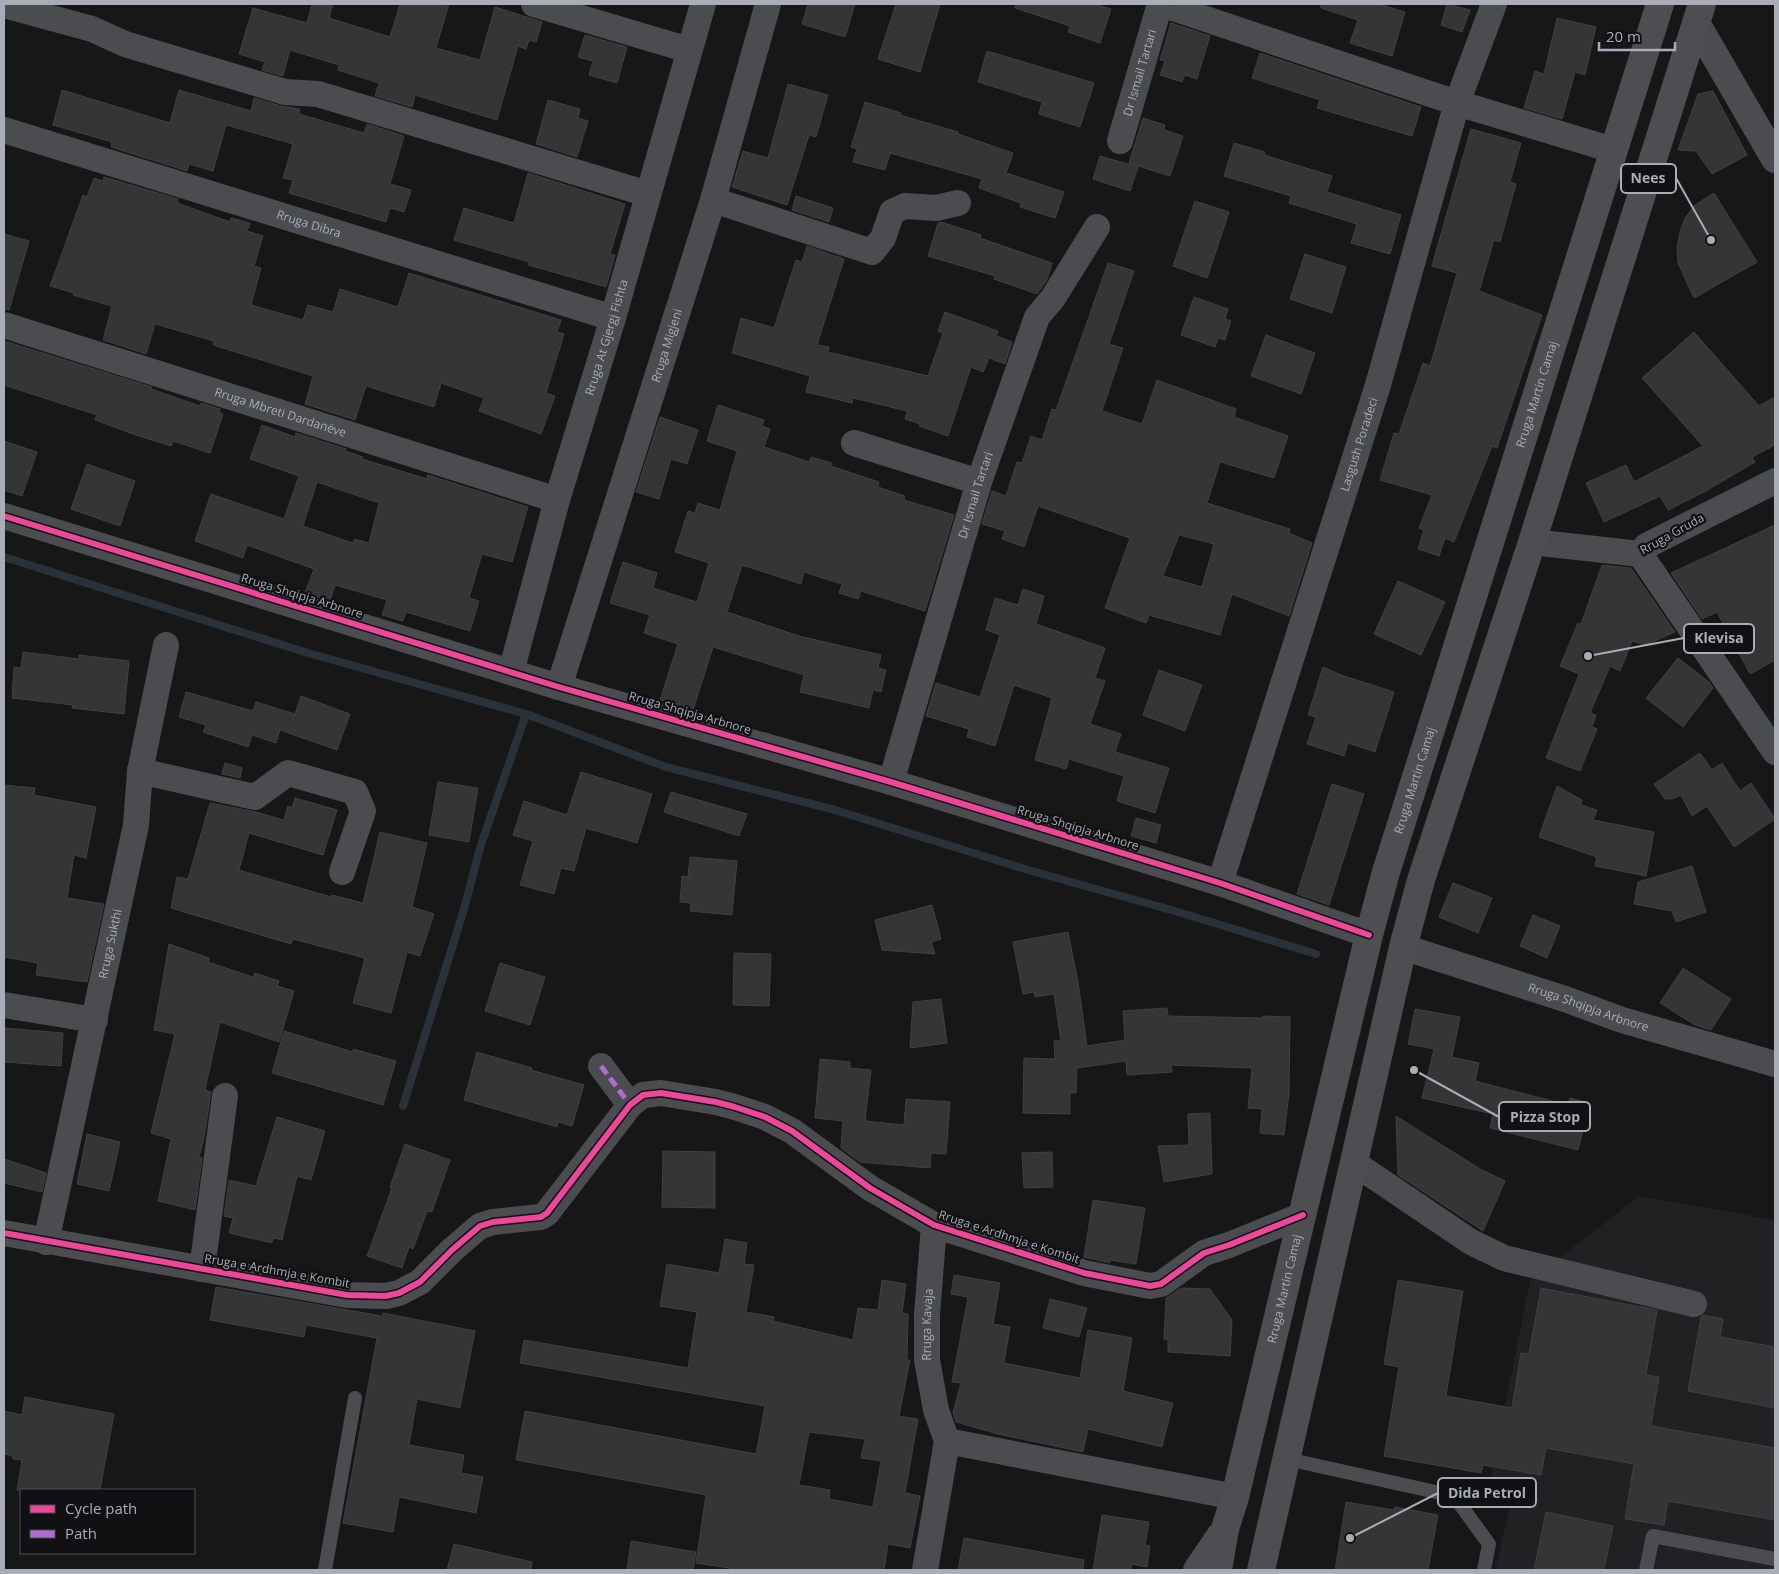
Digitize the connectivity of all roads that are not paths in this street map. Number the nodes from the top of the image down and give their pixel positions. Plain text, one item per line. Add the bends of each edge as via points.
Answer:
1 (534, 4) edge
2 (703, 4) edge
3 (768, 4) edge
4 (1160, 4) edge
5 (1494, 4) edge
6 (1660, 4) edge
7 (4, 5) edge
8 (1699, 14) edge
9 (689, 50) junction
10 (1457, 103) junction
11 (4, 130) edge
12 (1120, 141) dead end
13 (1614, 150) junction
14 (1775, 159) edge
15 (648, 194) junction
16 (713, 200) junction
17 (958, 203) dead end
18 (1096, 227) dead end
19 (613, 318) junction
20 (4, 325) edge
21 (854, 443) dead end
22 (1775, 481) edge
23 (979, 482) junction
24 (557, 500) junction
25 (4, 516) edge
26 (1532, 542) junction
27 (1640, 554) junction
28 (166, 645) dead end
29 (512, 672) junction
30 (559, 687) junction
31 (1775, 752) edge
32 (140, 771) junction
33 (891, 782) junction
34 (342, 872) dead end
35 (1220, 883) junction
36 (1368, 935) junction
37 (1403, 946) junction
38 (4, 1006) edge
39 (94, 1020) junction
40 (1775, 1064) edge
41 (601, 1066) dead end
42 (225, 1096) dead end
43 (630, 1105) junction
44 (1354, 1163) junction
45 (1303, 1215) junction
46 (934, 1225) junction
47 (4, 1233) edge
48 (46, 1242) junction
49 (202, 1270) junction
50 (1694, 1304) dead end
51 (355, 1398) dead end
52 (947, 1441) junction
53 (1287, 1459) junction
54 (1235, 1497) junction
55 (1225, 1529) junction
56 (1267, 1542) junction
57 (1775, 1559) edge
58 (325, 1570) edge
59 (925, 1570) edge
60 (1197, 1570) edge
61 (1218, 1570) edge
62 (1261, 1570) edge
63 (1279, 1570) edge
64 (1484, 1570) edge
65 (1646, 1570) edge

1 - 9 street
2 - 9 street, Rruga At Gjergj Fishta
3 - 16 street, Rruga Migjeni
4 - 10 street
4 - 12 street, Dr Ismail Tartari
5 - 10 street, Lasgush Poradeci
6 - 13 highway, Rruga Martin Camaj
7 - 15 street via 92,29 125,44 285,92 318,94
8 - 14 street
8 - 26 highway
9 - 15 street, Rruga At Gjergj Fishta
10 - 13 street
10 - 35 street, Lasgush Poradeci via 1378,385
11 - 19 street, Rruga Dibra
13 - 36 highway, Rruga Martin Camaj
15 - 19 street, Rruga At Gjergj Fishta
16 - 17 street via 872,252 882,238 892,212 905,206 936,208
16 - 30 street, Rruga Migjeni
18 - 23 street, Dr Ismail Tartari via 1054,298 1037,317
19 - 24 street, Rruga At Gjergj Fishta
20 - 24 street, Rruga Mbreti Dardanëve
21 - 23 street
22 - 27 street, Rruga Gruda via 1646,546
23 - 33 street, Dr Ismail Tartari
24 - 29 street, Rruga At Gjergj Fishta
25 - 29 street, Rruga Shqipja Arbnore
26 - 27 street, Rruga Gruda
26 - 37 highway via 1421,880
27 - 31 street
28 - 32 street, Rruga Sukthi
29 - 30 street, Rruga Shqipja Arbnore
30 - 33 street, Rruga Shqipja Arbnore
32 - 34 street via 255,797 288,773 355,792 362,811
32 - 39 street, Rruga Sukthi via 136,825
33 - 35 street, Rruga Shqipja Arbnore
35 - 36 street, Rruga Shqipja Arbnore
36 - 45 highway, Rruga Martin Camaj
37 - 40 street, Rruga Shqipja Arbnore via 1622,1020
37 - 44 highway
38 - 39 street
39 - 48 street, Rruga Sukthi
41 - 43 street
42 - 49 street
43 - 46 street, Rruga e Ardhmja e Kombit via 643,1095 661,1093 716,1102 765,1117 792,1131 870,1188
43 - 49 street, Rruga e Ardhmja e Kombit via 547,1213 541,1217 480,1226 420,1282 399,1294 347,1296
44 - 50 street via 1471,1242 1504,1258
44 - 53 highway
45 - 46 street, Rruga e Ardhmja e Kombit via 1204,1253 1160,1284 1150,1286 1084,1274
45 - 54 highway, Rruga Martin Camaj
46 - 52 street, Rruga Kavaja via 927,1360 936,1410
47 - 48 street, Rruga e Ardhmja e Kombit
48 - 49 street, Rruga e Ardhmja e Kombit
51 - 58 lane
52 - 54 street
52 - 59 street, Rruga Kavaja
53 - 56 highway
53 - 64 lane via 1454,1496 1489,1544
54 - 55 highway, Rruga Martin Camaj
55 - 60 highway
55 - 61 highway, Rruga Martin Camaj
56 - 62 highway
56 - 63 highway
57 - 65 lane via 1653,1536

